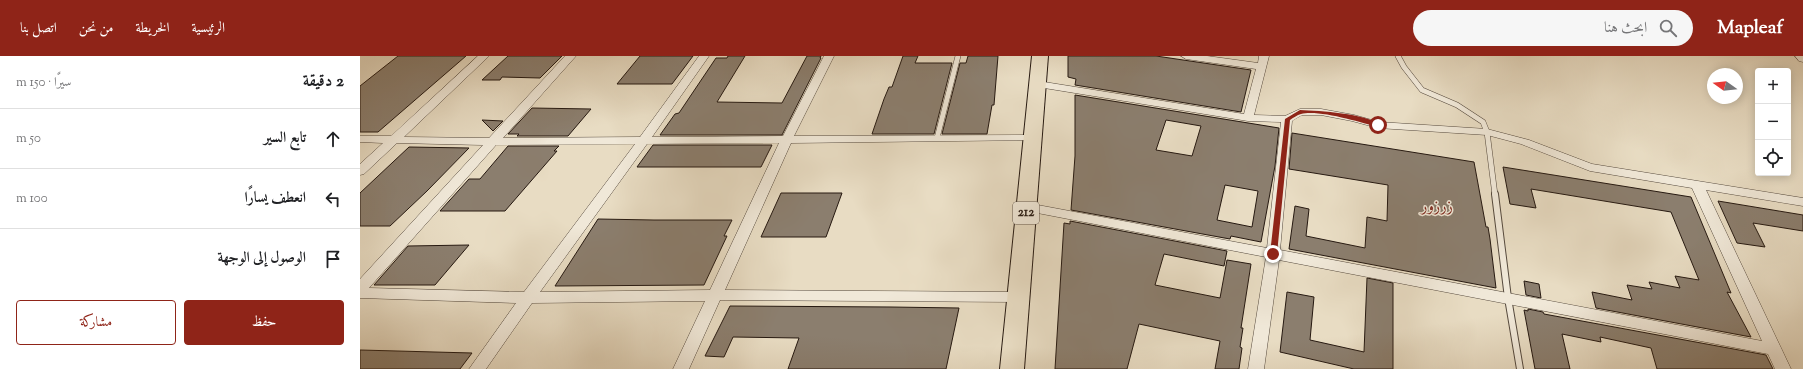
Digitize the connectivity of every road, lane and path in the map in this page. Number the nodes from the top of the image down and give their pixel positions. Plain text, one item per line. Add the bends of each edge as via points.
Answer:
1 (484, 56) edge
2 (571, 56) edge
3 (704, 56) edge
4 (829, 56) edge
5 (958, 56) edge
6 (1040, 56) edge
7 (1186, 56) edge
8 (1398, 56) edge
9 (1800, 56) edge
10 (1803, 59) edge
11 (1263, 61) edge
12 (1038, 84) junction
13 (1248, 118) junction
14 (1287, 119) junction
15 (1487, 132) junction
16 (1033, 137) junction
17 (937, 138) junction
18 (360, 139) edge
19 (393, 139) junction
20 (786, 139) junction
21 (645, 141) junction
22 (491, 142) junction
23 (360, 171) edge
24 (1697, 185) junction
25 (1803, 202) edge
26 (1027, 207) junction
27 (1273, 254) junction
28 (360, 288) edge
29 (360, 293) edge
30 (715, 295) junction
31 (1019, 297) junction
32 (527, 298) junction
33 (1508, 298) junction
34 (1773, 348) junction
35 (477, 369) edge
36 (681, 369) edge
37 (1012, 369) edge
38 (1256, 369) edge
39 (1520, 369) edge
40 (1783, 369) edge

1 - 19 street
2 - 22 street
3 - 21 street
4 - 20 street
5 - 17 lane
6 - 12 main road, 212
7 - 11 street
8 - 15 lane via 1422,90 1457,106 1483,122
9 - 10 street
11 - 13 street
12 - 13 street
12 - 16 main road, 212
13 - 14 street
14 - 15 street via 1300,112 1321,112 1378,125
14 - 27 street
15 - 24 street via 1525,142 1590,167
15 - 33 lane
16 - 17 street
16 - 26 main road, 212
17 - 20 street
18 - 19 street
19 - 22 street
19 - 23 street
20 - 21 street
20 - 30 street
21 - 22 street
21 - 32 street
22 - 28 street
24 - 25 street
24 - 34 street
26 - 27 street
26 - 31 main road, 212
27 - 33 street
27 - 38 street
29 - 32 street
30 - 31 street
30 - 32 street
30 - 36 street
31 - 37 main road, 212
32 - 35 street
33 - 34 street
33 - 39 lane
34 - 40 street

